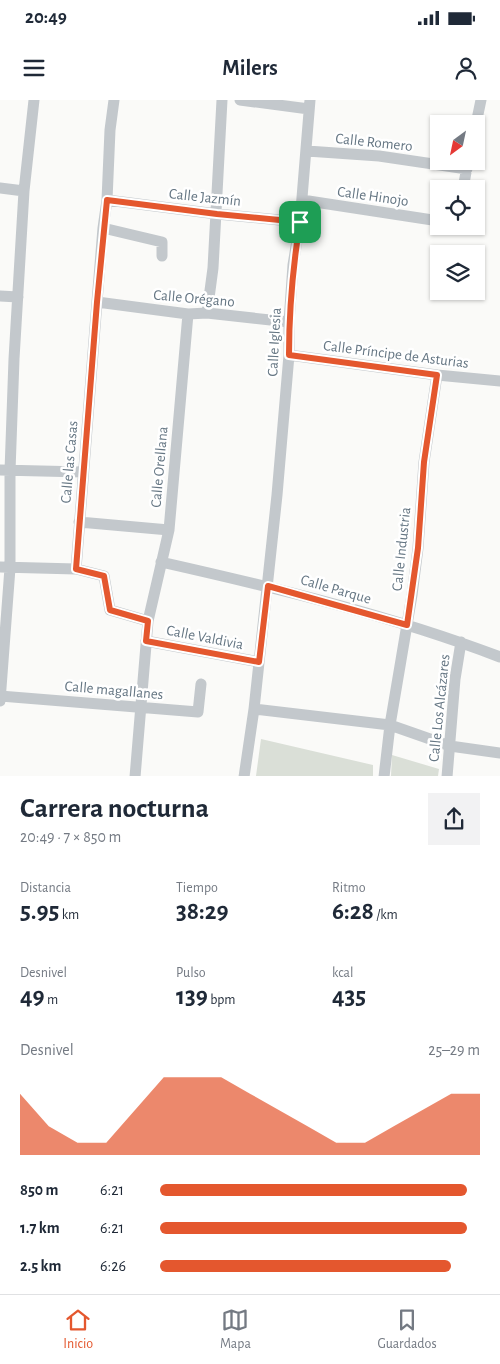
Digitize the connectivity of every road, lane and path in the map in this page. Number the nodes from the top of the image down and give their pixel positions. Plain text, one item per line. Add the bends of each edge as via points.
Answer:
1 (34, 100) edge
2 (114, 100) edge
3 (222, 100) edge
4 (240, 100) edge
5 (481, 100) edge
6 (310, 104) edge
7 (478, 115) edge
8 (307, 152) junction
9 (430, 161) edge
10 (0, 188) edge
11 (24, 191) junction
12 (107, 200) junction
13 (302, 200) junction
14 (217, 214) junction
15 (430, 220) edge
16 (300, 222) junction
17 (103, 228) junction
18 (162, 256) dead end
19 (0, 296) edge
20 (18, 297) junction
21 (97, 302) junction
22 (208, 313) junction
23 (188, 314) junction
24 (289, 322) junction
25 (289, 355) junction
26 (437, 375) junction
27 (500, 381) edge
28 (5, 470) edge
29 (83, 472) junction
30 (79, 522) junction
31 (169, 530) junction
32 (161, 562) junction
33 (5, 567) edge
34 (76, 569) junction
35 (268, 586) junction
36 (148, 621) junction
37 (407, 625) junction
38 (146, 641) junction
39 (462, 642) junction
40 (500, 657) edge
41 (259, 662) junction
42 (200, 684) dead end
43 (0, 696) edge
44 (0, 701) edge
45 (141, 707) junction
46 (254, 709) junction
47 (390, 725) junction
48 (450, 746) junction
49 (500, 753) edge
50 (135, 776) edge
51 (244, 776) edge
52 (384, 776) edge
53 (447, 776) edge

1 - 11 street
2 - 12 street, Calle las Casas
3 - 14 street
4 - 6 street
5 - 7 street
6 - 8 street, Calle Iglesia
8 - 9 street, Calle Romero
8 - 13 street, Calle Iglesia
10 - 11 street
11 - 20 street
12 - 14 street, Calle Jazmín
12 - 17 street, Calle las Casas
13 - 15 street, Calle Hinojo
13 - 16 street, Calle Iglesia
14 - 16 street, Calle Jazmín
14 - 22 street
16 - 24 street, Calle Iglesia
17 - 18 street via 162,242
17 - 21 street, Calle las Casas
19 - 20 street
20 - 28 street
21 - 23 street, Calle Orégano
21 - 29 street, Calle las Casas
22 - 23 street, Calle Orégano
22 - 24 street, Calle Orégano
23 - 31 street, Calle Orellana
24 - 25 street, Calle Iglesia
25 - 26 street, Calle Príncipe de Asturias
25 - 35 street, Calle Iglesia
26 - 27 street, Calle Príncipe de Asturias
26 - 37 street, Calle Industria via 424,462 418,548
28 - 29 street
28 - 33 street
29 - 30 street, Calle las Casas
30 - 31 street
30 - 34 street, Calle las Casas
31 - 32 street, Calle Orellana
32 - 35 street, Calle Parque
32 - 36 street, Calle Orellana
33 - 34 street
33 - 43 street
34 - 36 street via 104,576 110,610
35 - 37 street, Calle Parque
35 - 41 street, Calle Iglesia
36 - 38 street
37 - 39 street, Calle Parque
37 - 47 street, Calle Industria
38 - 41 street, Calle Valdivia
38 - 45 street
39 - 40 street, Calle Parque
39 - 48 street, Calle Los Alcázares via 455,679
41 - 46 street, Calle Iglesia
42 - 45 street, Calle magallanes via 198,712
43 - 44 street
43 - 45 street, Calle magallanes
45 - 50 street
46 - 47 street
46 - 51 street
47 - 48 street
47 - 52 street, Calle Industria
48 - 49 street
48 - 53 street, Calle Los Alcázares

